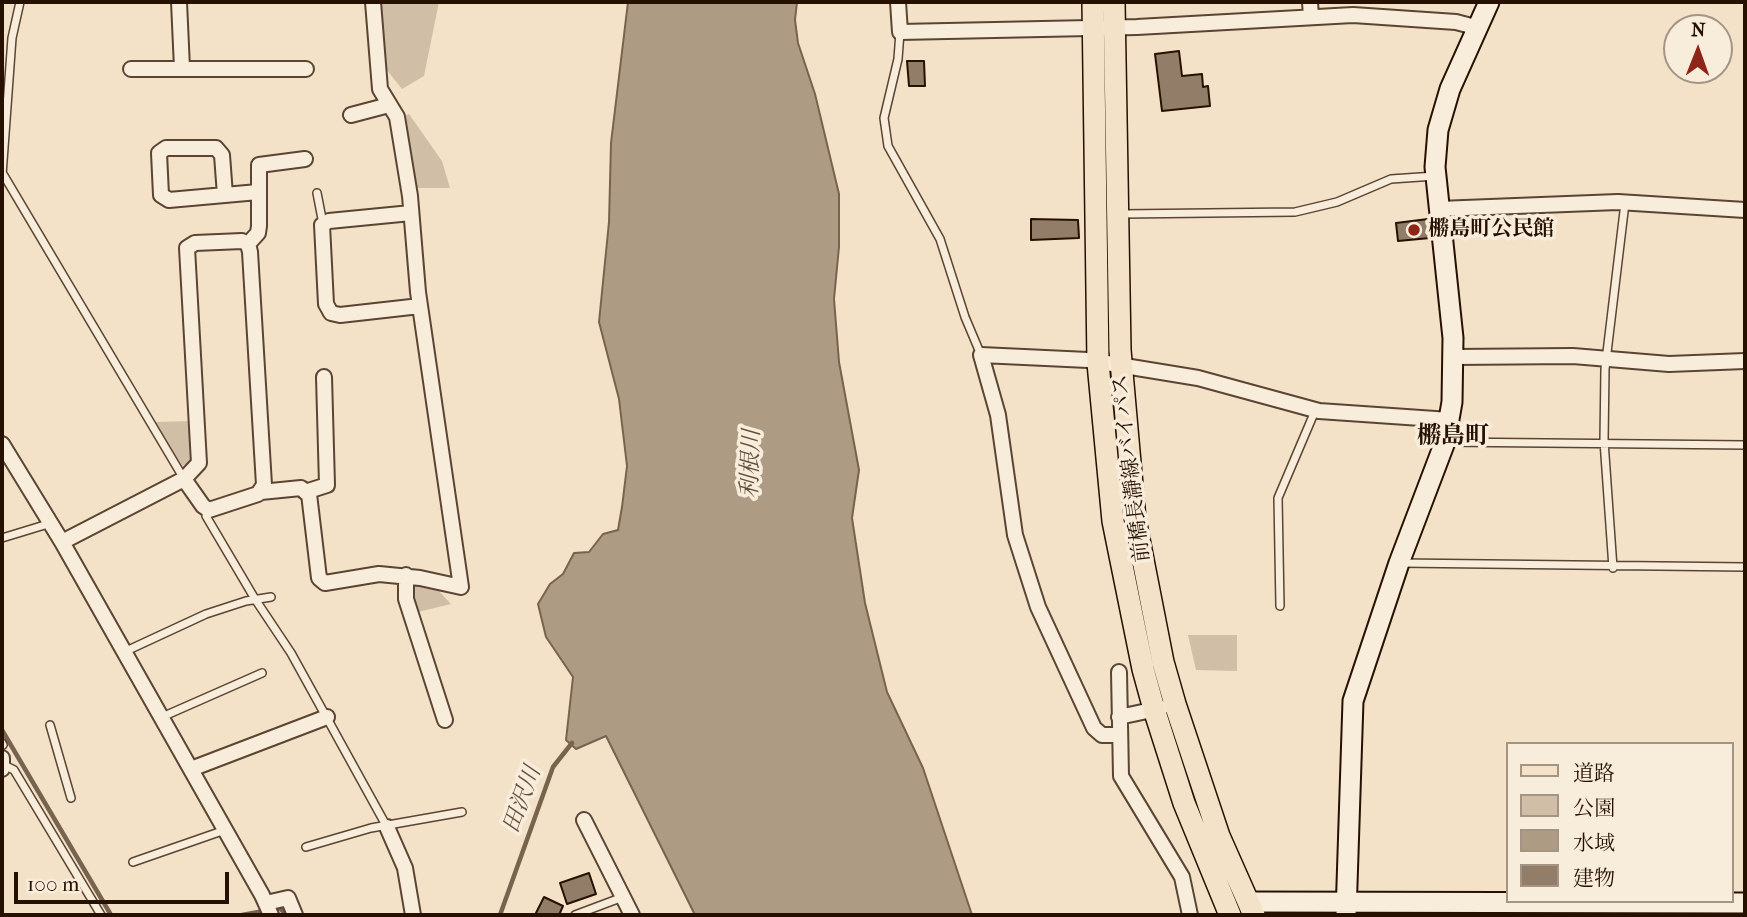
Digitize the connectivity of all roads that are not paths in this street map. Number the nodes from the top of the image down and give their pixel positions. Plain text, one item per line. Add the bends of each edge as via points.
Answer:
1 (20, 2) edge
2 (179, 2) edge
3 (373, 2) edge
4 (898, 2) edge
5 (1093, 2) edge
6 (1114, 2) edge
7 (1310, 2) edge
8 (1489, 2) edge
9 (1311, 17) junction
10 (1104, 27) junction
11 (1479, 28) junction
12 (900, 32) junction
13 (182, 68) junction
14 (131, 69) dead end
15 (306, 69) dead end
16 (390, 105) junction
17 (351, 115) dead end
18 (305, 159) dead end
19 (2, 174) edge
20 (1435, 176) junction
21 (258, 192) junction
22 (317, 192) dead end
23 (225, 195) junction
24 (1625, 202) junction
25 (1438, 209) junction
26 (1745, 210) edge
27 (411, 213) junction
28 (1118, 214) junction
29 (323, 224) junction
30 (248, 244) junction
31 (420, 306) junction
32 (982, 355) junction
33 (1454, 357) junction
34 (1606, 359) junction
35 (1745, 361) edge
36 (1098, 363) junction
37 (1121, 366) junction
38 (324, 377) dead end
39 (1315, 411) junction
40 (1450, 420) junction
41 (1446, 442) junction
42 (2, 444) edge
43 (1604, 445) junction
44 (1745, 445) edge
45 (184, 478) junction
46 (261, 492) junction
47 (305, 492) junction
48 (207, 509) junction
49 (48, 524) junction
50 (2, 538) edge
51 (62, 542) junction
52 (1399, 563) junction
53 (1745, 567) edge
54 (1613, 568) junction
55 (406, 576) junction
56 (271, 597) dead end
57 (254, 599) junction
58 (1280, 606) dead end
59 (124, 652) junction
60 (262, 673) dead end
61 (1119, 673) dead end
62 (1175, 704) junction
63 (1154, 709) junction
64 (162, 717) junction
65 (327, 717) junction
66 (1119, 717) junction
67 (445, 720) dead end
68 (50, 725) dead end
69 (1120, 735) junction
70 (2, 764) edge
71 (191, 769) junction
72 (71, 799) dead end
73 (462, 812) dead end
74 (584, 820) dead end
75 (387, 827) junction
76 (225, 830) junction
77 (306, 847) dead end
78 (133, 862) dead end
79 (623, 897) junction
80 (1745, 903) edge
81 (1346, 908) edge
82 (268, 909) edge
83 (1251, 909) edge
84 (101, 915) edge
85 (295, 915) edge
86 (413, 915) edge
87 (575, 915) edge
88 (632, 915) edge
89 (1190, 915) edge
90 (1230, 915) edge

1 - 19 lane via 12,38
2 - 13 street
3 - 16 street via 380,89
4 - 12 street
5 - 10 main road, 前橋長瀞線バイパス
6 - 10 main road, 前橋長瀞線バイパス
7 - 9 street
8 - 11 street
9 - 10 street
9 - 11 street via 1367,15
10 - 12 street
10 - 28 main road, 前橋長瀞線バイパス
10 - 36 main road, 前橋長瀞線バイパス
11 - 20 street via 1445,102
12 - 32 lane via 884,118 887,146 940,239
13 - 14 street
13 - 15 street
16 - 17 street
16 - 27 street via 397,117
18 - 21 street via 262,162
19 - 45 lane
20 - 25 street
20 - 28 lane via 1391,179 1330,205 1295,212
21 - 23 street
21 - 30 street via 258,233
22 - 29 lane
23 - 23 street via 169,200 161,195 159,153 166,148 216,148 222,155
24 - 25 street
24 - 26 street
24 - 34 lane
25 - 33 street
27 - 29 street
27 - 31 street
28 - 37 main road, 前橋長瀞線バイパス
29 - 31 street via 326,304 331,313
30 - 45 street via 242,240 195,243 187,248 200,452 199,463
30 - 46 street
31 - 55 street via 461,587
32 - 36 street
32 - 69 street via 998,415 1015,535 1038,607 1094,728 1102,735
33 - 34 street
33 - 40 street
34 - 35 street via 1669,365
34 - 43 lane
36 - 37 street
36 - 63 main road, 前橋長瀞線バイパス via 1113,521
37 - 39 street via 1198,378
37 - 62 main road, 前橋長瀞線バイパス via 1135,519
38 - 47 street via 327,485
39 - 40 street
39 - 58 lane via 1278,498
40 - 41 street
41 - 43 lane
41 - 52 street
42 - 49 street
43 - 44 lane
43 - 54 lane
45 - 48 street
45 - 51 street
46 - 47 street via 300,488
46 - 48 street
47 - 55 street via 309,494 319,579 325,583 379,574
48 - 57 lane via 206,516
49 - 50 lane
49 - 51 street
51 - 59 street
52 - 54 lane
52 - 81 street via 1353,701
53 - 54 lane
55 - 67 street via 406,599
56 - 57 lane
57 - 59 lane via 206,614
57 - 65 lane
59 - 64 street
60 - 64 lane
61 - 66 street
62 - 63 street
62 - 83 main road, 前橋長瀞線バイパス via 1219,836
63 - 66 street
63 - 90 main road, 前橋長瀞線バイパス via 1184,803
64 - 71 street
65 - 71 street
65 - 75 lane
66 - 69 street
68 - 72 lane
69 - 89 street via 1123,784 1182,877
70 - 84 lane via 14,770
71 - 76 street
73 - 75 lane
74 - 79 street
75 - 77 lane via 348,833
75 - 86 street via 405,868
76 - 78 lane
76 - 82 street
79 - 87 lane
79 - 88 street
80 - 81 street
81 - 83 street
82 - 85 street via 288,898

